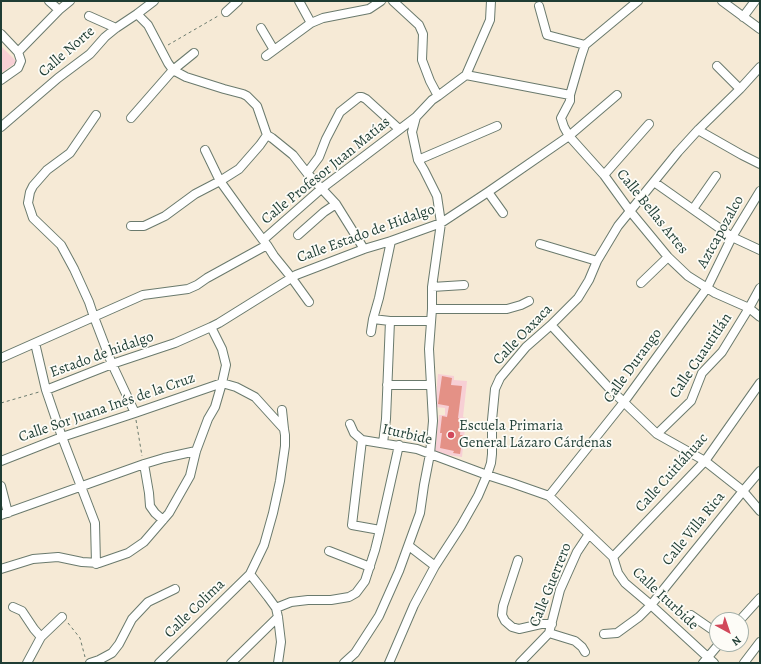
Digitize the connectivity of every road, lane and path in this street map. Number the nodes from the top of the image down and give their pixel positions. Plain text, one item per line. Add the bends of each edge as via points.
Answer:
1 (49, 1) edge
2 (70, 1) edge
3 (154, 1) edge
4 (238, 1) edge
5 (299, 1) edge
6 (381, 1) edge
7 (393, 1) edge
8 (491, 1) edge
9 (638, 1) edge
10 (722, 1) edge
11 (755, 1) edge
12 (539, 6) dead end
13 (58, 10) junction
14 (226, 12) joint
15 (137, 14) junction
16 (89, 16) dead end
17 (743, 17) junction
18 (311, 23) junction
19 (116, 28) junction
20 (261, 28) dead end
21 (760, 29) edge
22 (1, 34) edge
23 (585, 45) junction
24 (162, 49) junction
25 (274, 50) junction
26 (18, 52) junction
27 (194, 53) dead end
28 (266, 56) dead end
29 (717, 66) dead end
30 (760, 67) edge
31 (173, 70) junction
32 (466, 75) junction
33 (1, 80) edge
34 (740, 89) junction
35 (570, 95) junction
36 (617, 95) dead end
37 (438, 96) junction
38 (96, 115) dead end
39 (416, 116) junction
40 (131, 118) dead end
41 (649, 124) dead end
42 (497, 126) dead end
43 (1, 127) edge
44 (399, 129) junction
45 (698, 130) junction
46 (267, 135) junction
47 (569, 136) junction
48 (205, 150) dead end
49 (418, 160) junction
50 (760, 164) edge
51 (307, 172) junction
52 (604, 175) junction
53 (716, 176) dead end
54 (220, 181) junction
55 (654, 182) junction
56 (321, 189) junction
57 (760, 191) edge
58 (488, 192) junction
59 (336, 204) junction
60 (693, 209) junction
61 (630, 211) junction
62 (503, 213) dead end
63 (440, 223) junction
64 (131, 226) dead end
65 (298, 235) dead end
66 (732, 236) junction
67 (391, 241) junction
68 (265, 242) junction
69 (540, 244) dead end
70 (364, 249) junction
71 (760, 250) edge
72 (668, 257) junction
73 (597, 261) junction
74 (291, 277) junction
75 (641, 283) dead end
76 (464, 285) dead end
77 (432, 287) junction
78 (707, 288) junction
79 (760, 288) edge
80 (529, 301) dead end
81 (309, 302) dead end
82 (749, 308) junction
83 (432, 309) junction
84 (760, 316) edge
85 (94, 318) junction
86 (373, 319) junction
87 (390, 321) junction
88 (431, 321) junction
89 (551, 325) junction
90 (211, 327) junction
91 (371, 332) dead end
92 (35, 343) junction
93 (1, 358) edge
94 (112, 364) junction
95 (760, 382) edge
96 (222, 383) junction
97 (387, 385) junction
98 (430, 385) junction
99 (46, 390) junction
100 (624, 402) junction
101 (1, 403) edge
102 (282, 410) dead end
103 (135, 413) junction
104 (350, 424) dead end
105 (284, 429) junction
106 (657, 434) junction
107 (62, 437) junction
108 (362, 440) junction
109 (383, 443) junction
110 (399, 445) junction
111 (196, 451) junction
112 (430, 454) junction
113 (1, 461) edge
114 (705, 461) junction
115 (144, 464) junction
116 (760, 471) edge
117 (487, 475) junction
118 (1, 486) edge
119 (81, 486) junction
120 (743, 491) junction
121 (549, 496) junction
122 (760, 511) edge
123 (5, 514) edge
124 (163, 520) junction
125 (380, 530) junction
126 (589, 534) junction
127 (409, 546) junction
128 (329, 550) dead end
129 (613, 557) junction
130 (518, 560) dead end
131 (96, 564) junction
132 (436, 566) junction
133 (370, 567) junction
134 (1, 569) edge
135 (250, 574) junction
136 (175, 589) dead end
137 (760, 598) edge
138 (651, 605) junction
139 (13, 607) dead end
140 (276, 608) junction
141 (747, 612) edge
142 (691, 614) dead end
143 (62, 616) joint
144 (278, 617) junction
145 (552, 624) junction
146 (709, 626) edge
147 (549, 633) junction
148 (604, 634) dead end
149 (41, 637) junction
150 (760, 642) edge
151 (586, 652) dead end
152 (712, 652) edge
153 (88, 660) edge
154 (705, 660) edge
155 (28, 663) edge
156 (159, 663) edge
157 (231, 663) edge
158 (278, 663) edge
159 (344, 663) edge
160 (389, 663) edge
161 (520, 663) edge
162 (714, 663) edge
163 (744, 663) edge

1 - 13 street
2 - 13 street
3 - 15 street, Calle Norte
4 - 14 street
5 - 18 street
6 - 18 street via 368,9
7 - 37 street via 419,25 423,34 422,60
8 - 32 street via 490,20
9 - 23 street
10 - 17 street
11 - 17 street
12 - 23 street via 547,35
13 - 26 street
14 - 24 path
15 - 19 street, Calle Norte
15 - 24 street via 148,25
16 - 19 street
17 - 21 street
18 - 25 street
19 - 43 street, Calle Norte via 90,54
20 - 25 street
22 - 26 street
23 - 35 street, Calle Bellas Artes
24 - 31 street
25 - 28 street
26 - 33 street via 21,61 18,68
27 - 31 street
29 - 34 street
30 - 34 street, Calle Oaxaca
31 - 40 street
31 - 46 street via 186,77 247,96 256,106
32 - 35 street
32 - 37 street
34 - 45 street, Calle Oaxaca
35 - 47 street, Calle Bellas Artes via 570,101 561,118
36 - 47 street, Calle Estado de Hidalgo
37 - 39 street, Calle Profesor Juan Matías
38 - 85 street via 70,153 47,170 34,186 28,203 33,218 61,245 77,275
39 - 44 street, Calle Profesor Juan Matías
39 - 49 street via 412,132
41 - 52 street
42 - 49 street
44 - 51 street via 366,99 359,97 340,112 319,157
44 - 56 street, Calle Profesor Juan Matías
45 - 50 street
45 - 55 street, Calle Oaxaca
46 - 51 street via 293,155
46 - 54 street via 239,169
47 - 52 street, Calle Bellas Artes
47 - 58 street, Calle Estado de Hidalgo
48 - 54 street
49 - 63 street via 436,196
51 - 56 street
52 - 61 street, Calle Bellas Artes
53 - 60 street
54 - 64 street via 195,194 165,216 144,226
54 - 68 street
55 - 60 street
55 - 61 street, Calle Oaxaca
56 - 59 street
56 - 68 street, Calle Profesor Juan Matías
57 - 66 street, Aztcapozalco
58 - 62 street
58 - 63 street, Calle Estado de Hidalgo
59 - 65 street
59 - 70 street
60 - 66 street
61 - 72 street, Calle Bellas Artes
61 - 73 street, Calle Oaxaca
63 - 67 street, Calle Estado de Hidalgo
63 - 77 street
66 - 71 street
66 - 78 street, Aztcapozalco
67 - 70 street, Calle Estado de Hidalgo
67 - 86 street
68 - 74 street
68 - 85 street, Calle Profesor Juan Matías via 197,285 188,289 143,295
69 - 73 street
70 - 74 street, Calle Estado de Hidalgo
72 - 75 street
72 - 78 street, Calle Bellas Artes via 688,276
73 - 89 street, Calle Oaxaca via 578,298
74 - 81 street
74 - 90 street, Calle Estado de Hidalgo
76 - 77 street
77 - 83 street
78 - 82 street, Calle Bellas Artes
78 - 100 street, Calle Durango
79 - 82 street, Calle Cuautitlán
80 - 83 street via 506,309
82 - 84 street, Calle Bellas Artes
82 - 106 street, Calle Cuautitlán via 722,352 702,373 691,401
83 - 88 street
85 - 92 street, Calle Profesor Juan Matías
85 - 94 street
86 - 87 street
86 - 91 street
87 - 88 street
87 - 97 street
88 - 98 street
89 - 100 street
89 - 117 street, Calle Oaxaca via 526,347 500,378 495,389 492,454
90 - 94 street, Estado de hidalgo via 175,343
90 - 96 street via 222,349 226,365
92 - 93 street, Calle Profesor Juan Matías
92 - 99 street
94 - 99 street, Estado de hidalgo
94 - 103 street
95 - 114 street, Calle Cuitláhuac
96 - 103 street, Calle Sor Juana Inés de la Cruz
96 - 105 street via 254,397
96 - 111 street via 215,407
97 - 98 street
97 - 109 street
98 - 112 street via 433,421
99 - 101 path, Estado de hidalgo
99 - 107 street
100 - 106 street
100 - 121 street, Calle Durango
102 - 105 street, Calle Colima
103 - 107 street, Calle Sor Juana Inés de la Cruz
103 - 115 path
104 - 108 street, Iturbide via 354,433
105 - 135 street, Calle Colima via 285,446 273,513 264,545
106 - 114 street
107 - 113 street, Calle Sor Juana Inés de la Cruz
107 - 119 street
108 - 109 street, Iturbide
108 - 125 street via 352,525
109 - 110 street, Iturbide
110 - 112 street, Iturbide
110 - 125 street
111 - 115 street
111 - 124 street via 190,476
112 - 117 street, Iturbide
112 - 127 street via 420,513
114 - 120 street
114 - 129 street, Calle Cuitláhuac
115 - 119 street
115 - 124 street via 150,506
116 - 120 street, Calle Villa Rica
117 - 121 street, Calle Iturbide
117 - 132 street, Calle Oaxaca via 478,496
118 - 123 street
119 - 123 street
119 - 131 street via 95,522
120 - 122 street
120 - 138 street, Calle Villa Rica
121 - 126 street, Calle Iturbide
124 - 131 street via 144,542 128,553
125 - 133 street
126 - 129 street, Calle Iturbide
126 - 145 street, Calle Guerrero via 577,552 560,590
127 - 132 street
127 - 159 street via 379,616 355,654
128 - 133 street
129 - 138 street, Calle Iturbide via 618,573 625,583
130 - 145 street via 503,606 502,614 505,621 512,628 519,629
131 - 134 street via 58,557 33,559
132 - 160 street, Calle Oaxaca via 414,605
133 - 140 street via 356,593 349,597 291,602
135 - 140 street
135 - 156 street, Calle Colima
136 - 153 street via 148,602 132,619 112,653 99,660
137 - 141 street
138 - 148 street, Calle Villa Rica via 617,633
138 - 154 street, Calle Iturbide
139 - 149 street via 22,612
140 - 144 street
142 - 146 street
143 - 149 street
143 - 153 path via 80,638
144 - 157 street
144 - 158 street via 281,642
145 - 147 street, Calle Guerrero
147 - 151 street via 575,641
147 - 161 street, Calle Guerrero
149 - 155 street
150 - 163 street
152 - 154 street
154 - 162 street, Calle Iturbide

